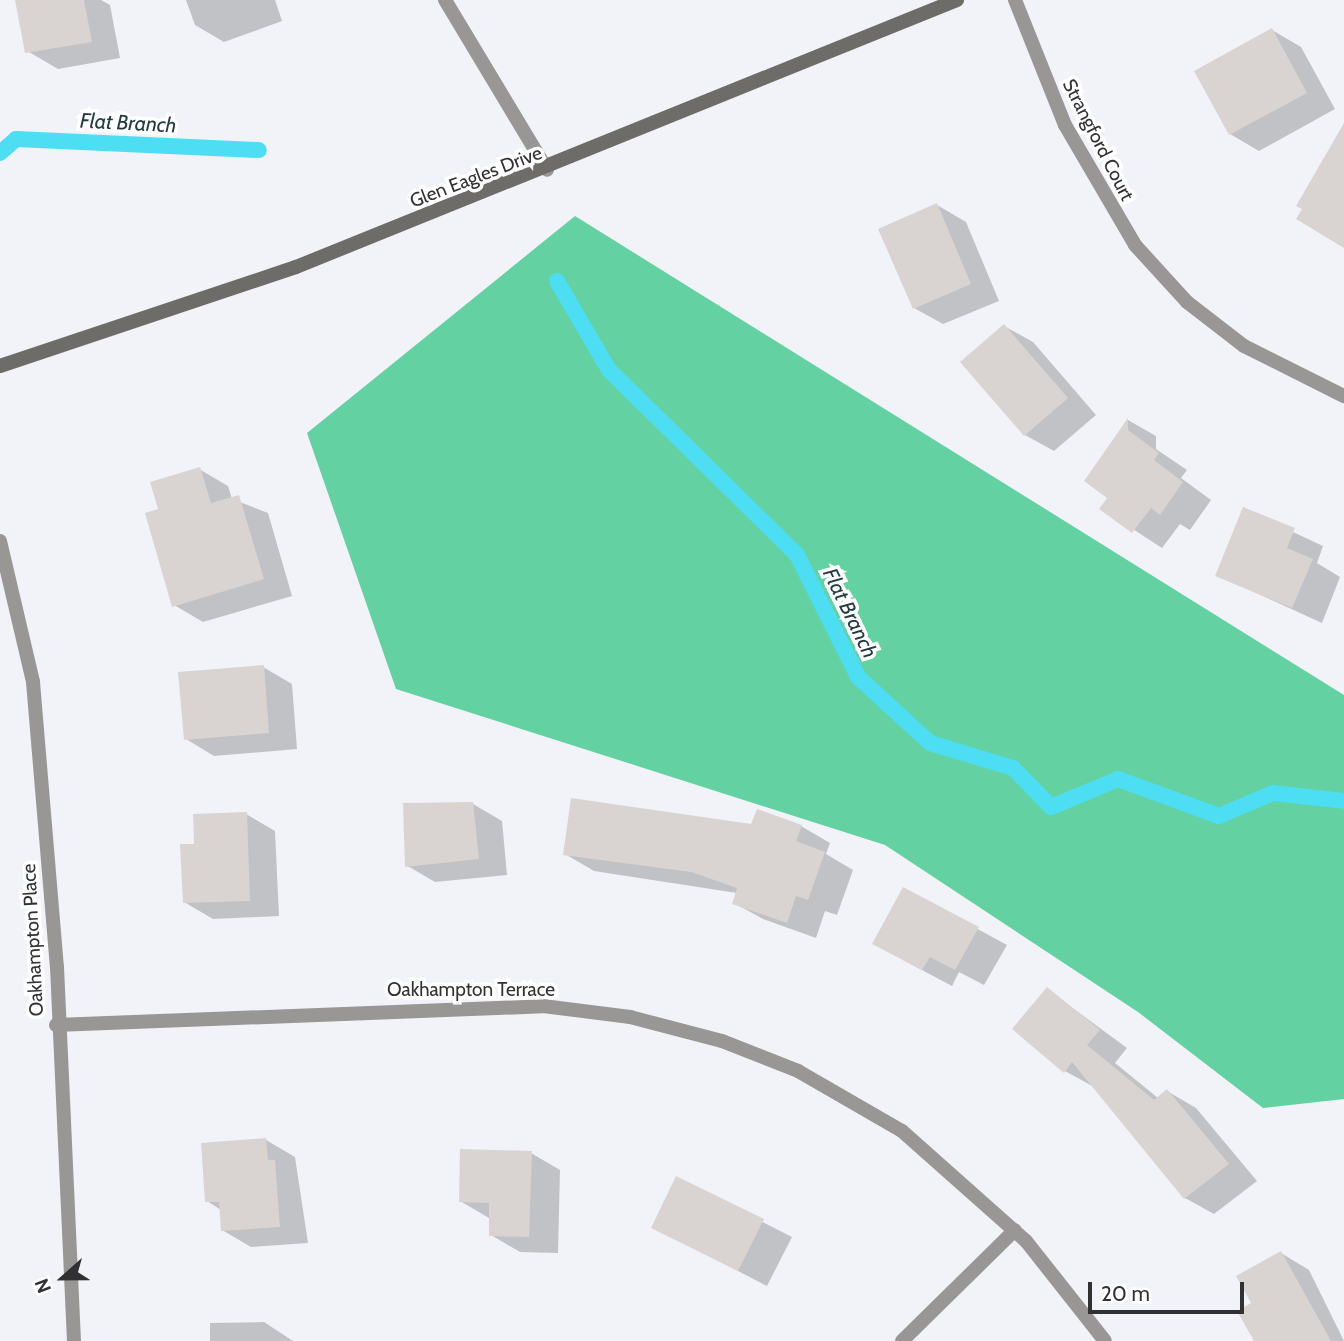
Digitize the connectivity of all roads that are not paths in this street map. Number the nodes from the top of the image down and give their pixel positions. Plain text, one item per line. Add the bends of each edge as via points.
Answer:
1 (445, 0) edge
2 (957, 0) edge
3 (1015, 0) edge
4 (547, 170) junction
5 (0, 366) edge
6 (1344, 396) edge
7 (0, 541) edge
8 (56, 1025) junction
9 (1015, 1230) junction
10 (74, 1341) edge
11 (902, 1341) edge
12 (1105, 1341) edge

1 - 4 street
2 - 4 street, Glen Eagles Drive
3 - 6 street, Strangford Court via 1065,125 1135,245 1187,302 1244,346
4 - 5 street, Glen Eagles Drive via 296,267
7 - 8 street, Oakhampton Place via 33,682
8 - 9 street, Oakhampton Terrace via 543,1006 630,1017 723,1041 843,1094 902,1131
8 - 10 street, Oakhampton Place
9 - 11 street
9 - 12 street, Oakhampton Terrace

